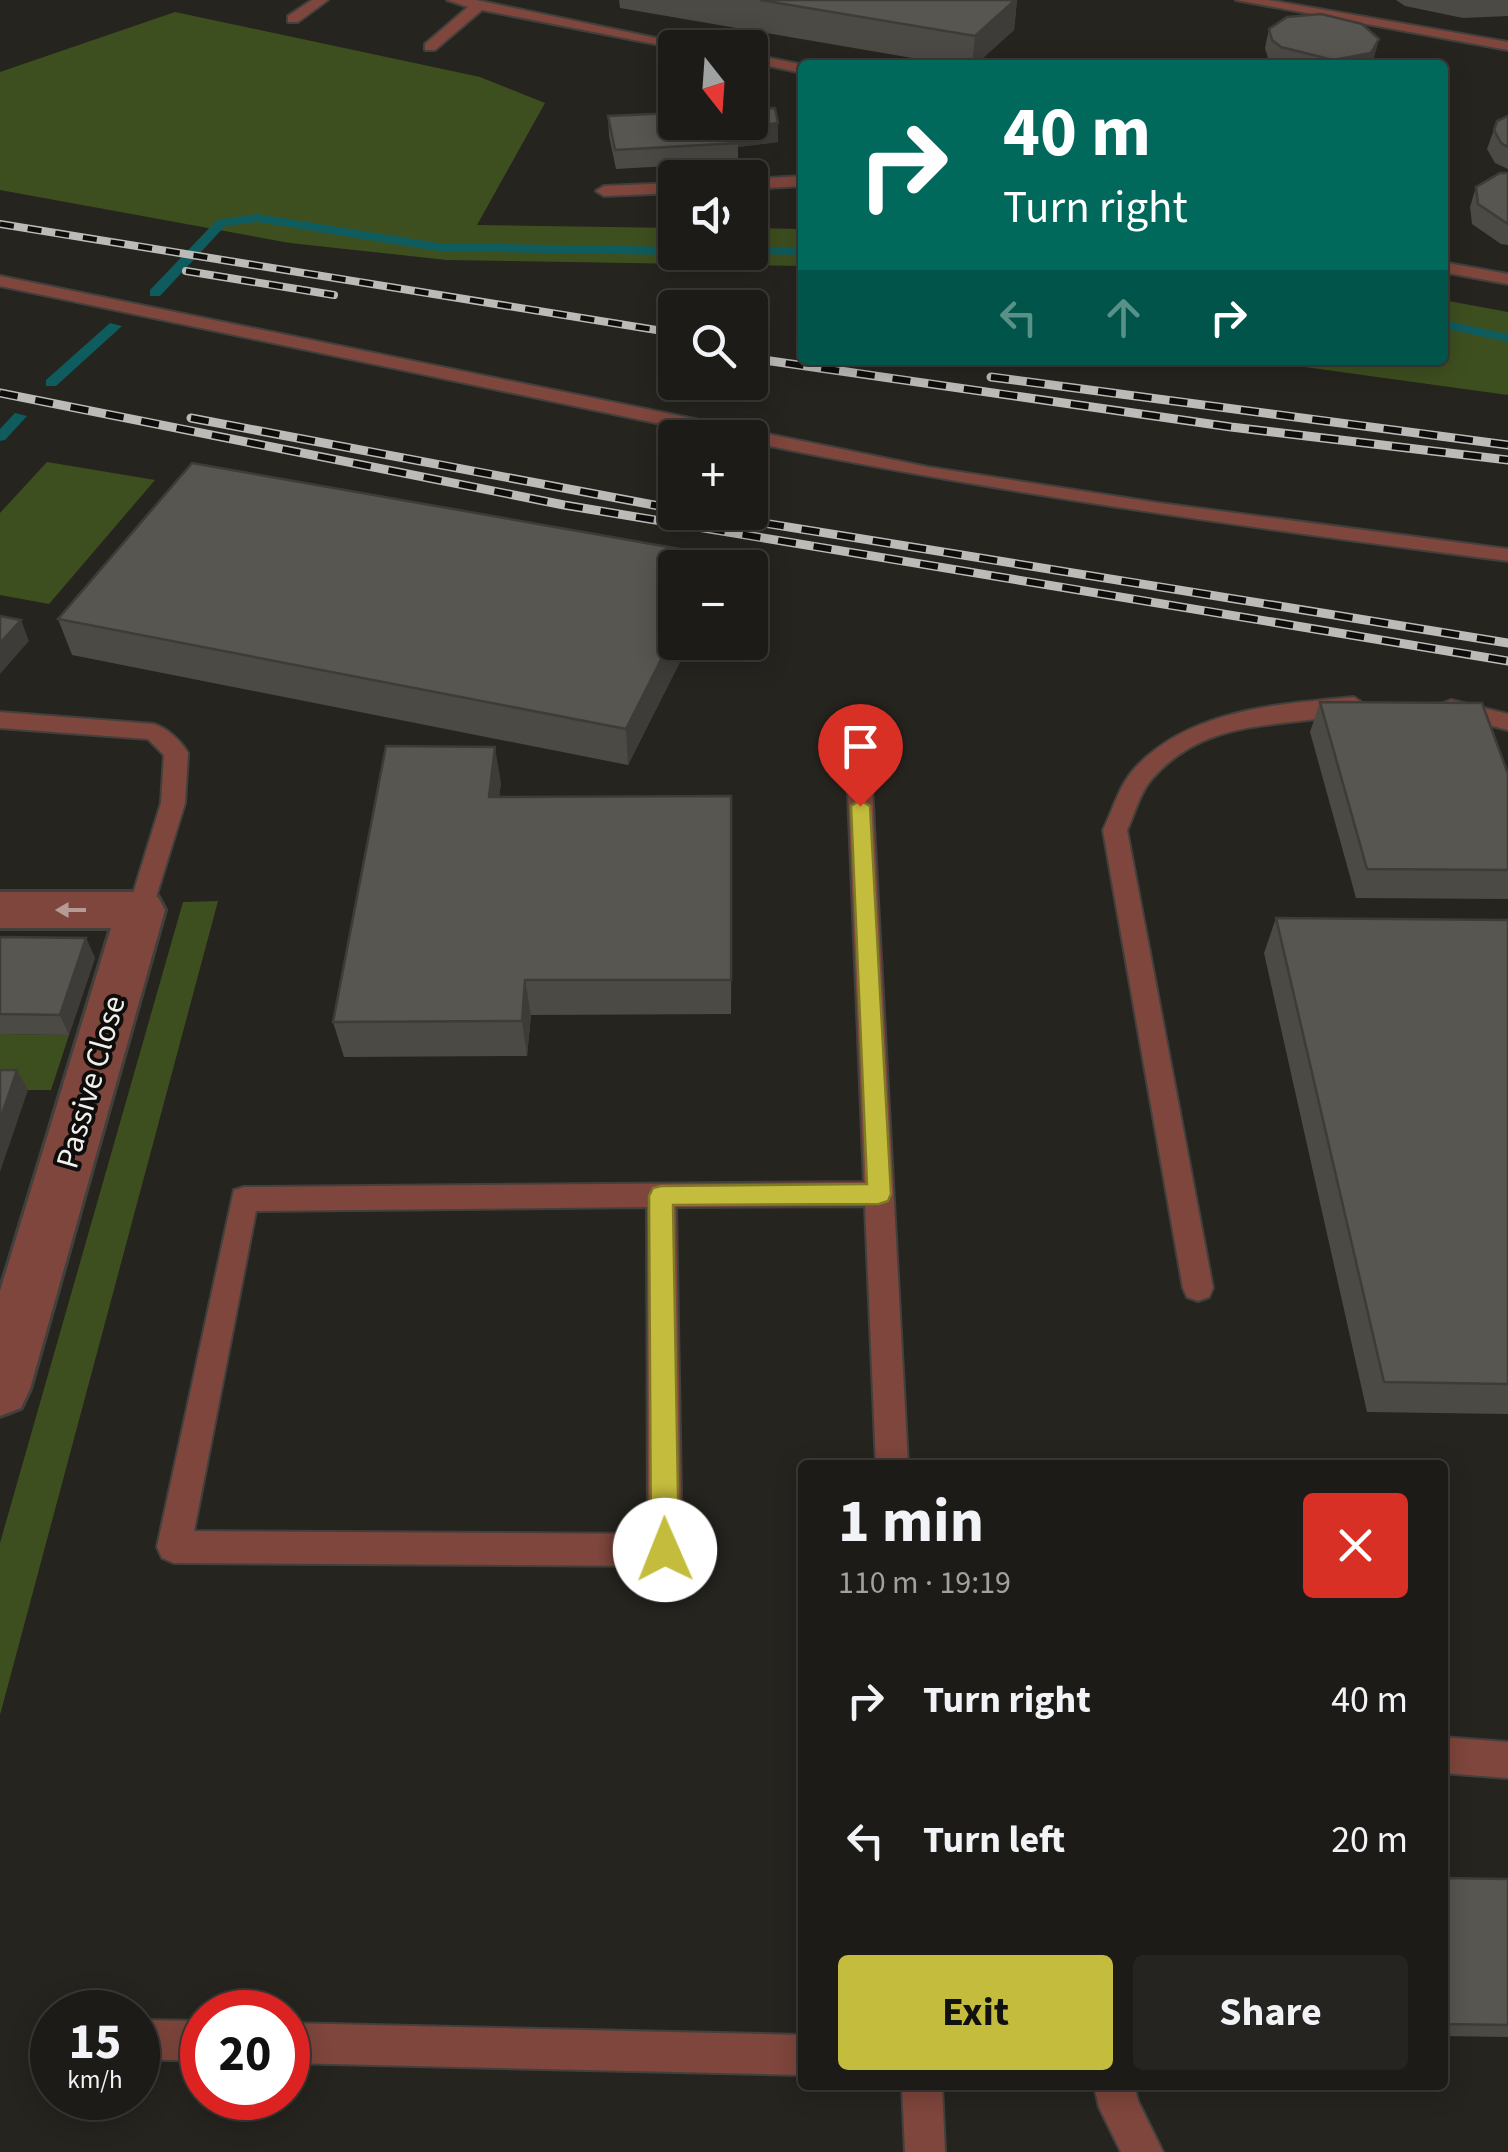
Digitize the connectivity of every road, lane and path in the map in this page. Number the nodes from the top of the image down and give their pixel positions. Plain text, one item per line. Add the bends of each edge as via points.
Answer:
1 (320, 0) edge
2 (454, 0) edge
3 (554, 0) edge
4 (1243, 0) edge
5 (480, 5) junction
6 (535, 15) junction
7 (293, 18) dead end
8 (658, 40) edge
9 (1508, 46) edge
10 (430, 48) dead end
11 (768, 62) edge
12 (798, 68) edge
13 (798, 181) edge
14 (768, 183) edge
15 (658, 189) edge
16 (604, 192) dead end
17 (1448, 267) edge
18 (1508, 279) edge
19 (0, 281) edge
20 (1508, 555) edge
21 (1384, 705) edge
22 (1419, 706) edge
23 (0, 720) edge
24 (1508, 722) edge
25 (858, 768) dead end
26 (0, 910) edge
27 (141, 910) junction
28 (879, 1194) junction
29 (661, 1196) junction
30 (1198, 1288) dead end
31 (0, 1389) edge
32 (892, 1460) edge
33 (1448, 1756) edge
34 (1508, 1760) edge
35 (310, 2044) edge
36 (798, 2056) edge
37 (919, 2090) edge
38 (1115, 2090) edge
39 (925, 2152) edge
40 (1143, 2152) edge

1 - 7 lane
2 - 5 lane
3 - 6 lane
4 - 9 lane
5 - 6 lane
5 - 10 lane
6 - 8 lane
11 - 12 lane
13 - 14 lane
15 - 16 lane
17 - 18 lane
19 - 20 lane via 928,473
21 - 30 lane via 1264,713 1192,736 1142,776 1116,830
22 - 24 lane
23 - 27 lane via 154,732 176,753 173,804
25 - 28 lane
27 -> 26 street
27 - 31 street, Passive Close
28 - 29 lane
28 - 32 lane
29 - 29 lane via 244,1199 174,1547 665,1550
33 - 34 lane
35 - 36 lane
37 - 39 lane
38 - 40 lane

